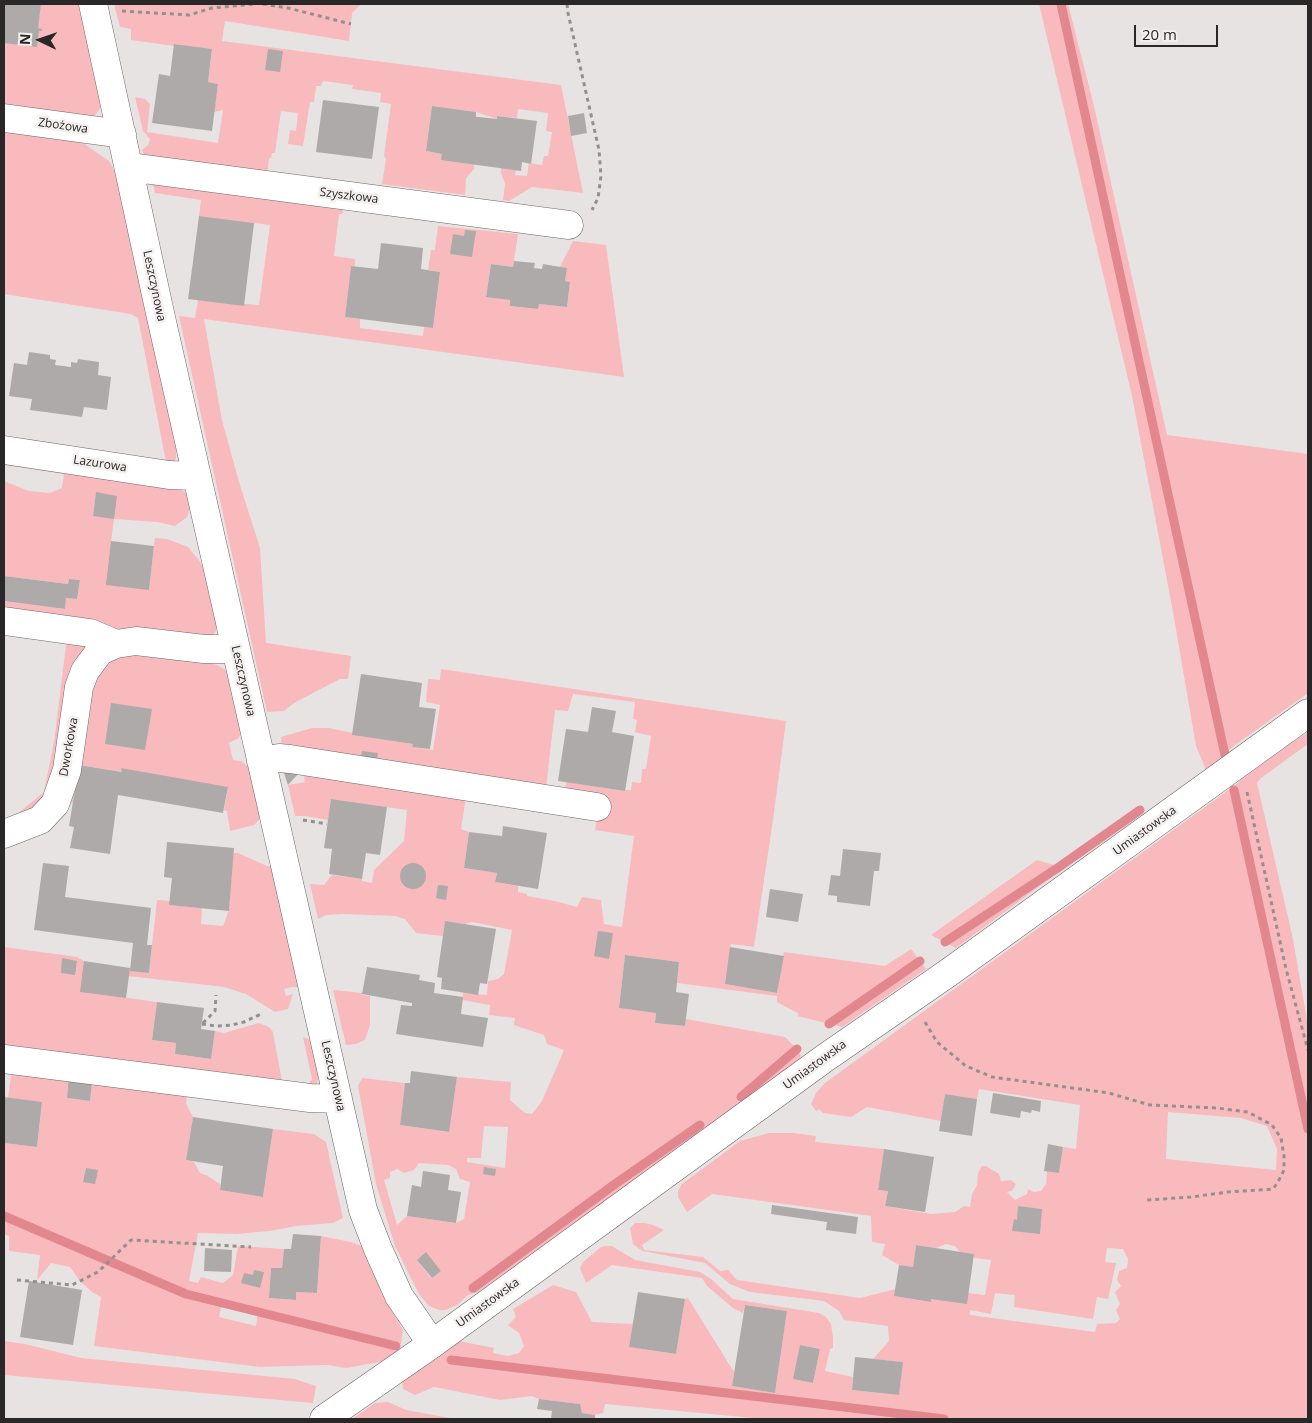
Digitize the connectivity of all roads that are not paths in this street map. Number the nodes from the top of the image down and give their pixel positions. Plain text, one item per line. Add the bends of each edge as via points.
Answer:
1 (94, 7) edge
2 (4, 118) edge
3 (122, 134) junction
4 (129, 168) junction
5 (569, 225) road end
6 (4, 450) edge
7 (196, 476) junction
8 (4, 621) edge
9 (116, 644) junction
10 (235, 649) junction
11 (1308, 713) edge
12 (261, 761) junction
13 (596, 807) dead end
14 (4, 834) edge
15 (4, 1059) edge
16 (338, 1099) junction
17 (432, 1344) junction
18 (324, 1419) edge

1 - 3 street, Leszczynowa
2 - 3 street, Zbożowa
3 - 4 street, Leszczynowa
4 - 5 street, Szyszkowa
4 - 7 street, Leszczynowa
6 - 7 street, Lazurowa via 169,475
7 - 10 street, Leszczynowa
8 - 9 street, Dworkowa via 90,633
9 - 10 street, Dworkowa via 136,641 187,648
9 - 14 street, Dworkowa via 100,651 84,671 67,770 55,804 40,820
10 - 12 street, Leszczynowa
11 - 17 street, Umiastowska
12 - 13 street via 290,759
12 - 16 street, Leszczynowa
15 - 16 street
16 - 17 street, Leszczynowa via 363,1210 399,1296
17 - 18 street, Umiastowska

